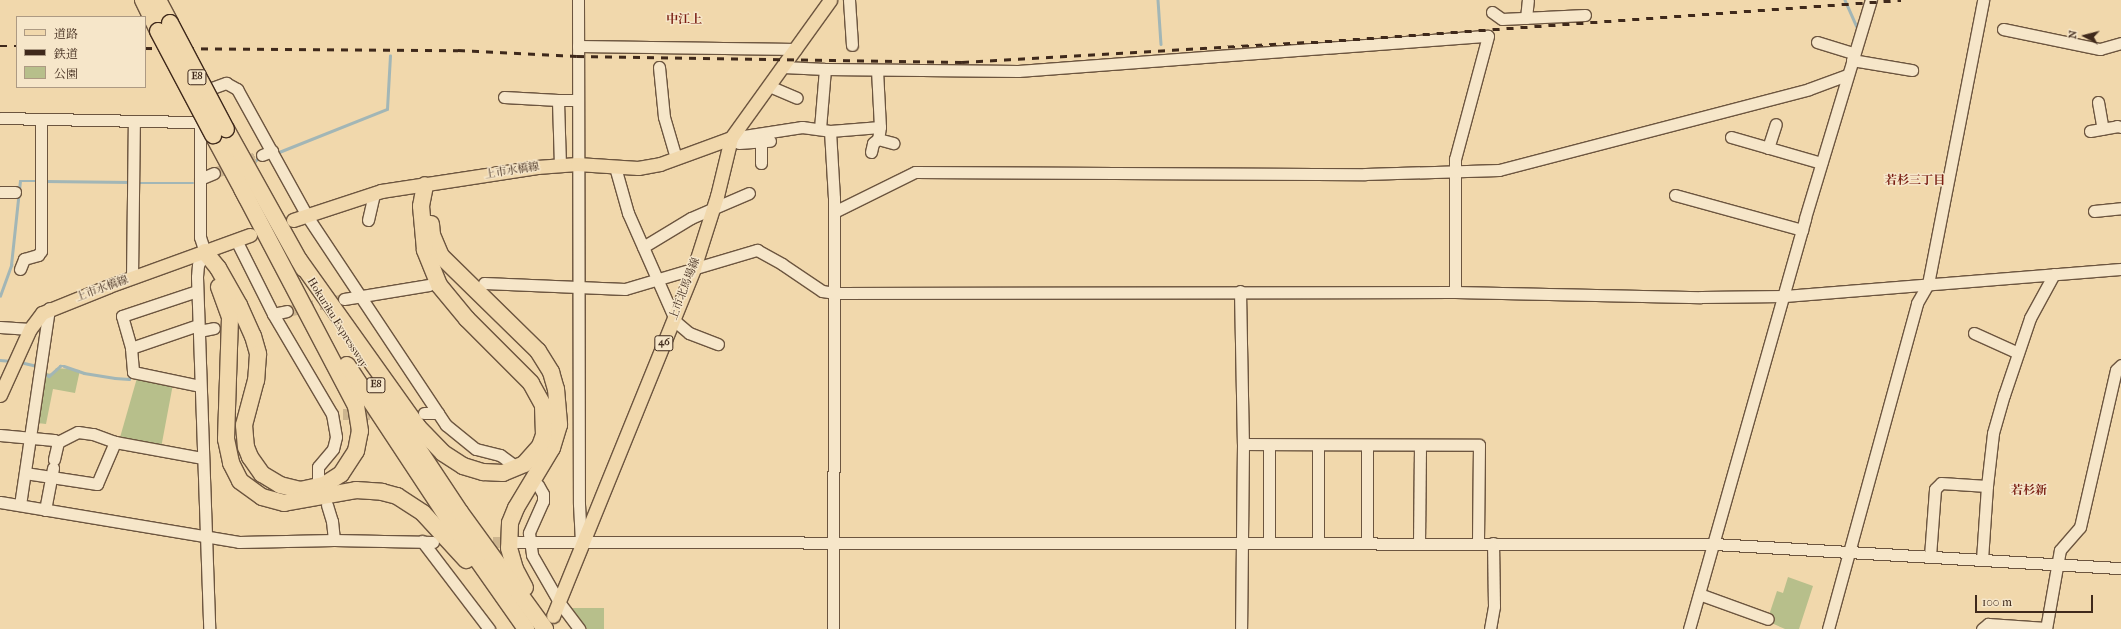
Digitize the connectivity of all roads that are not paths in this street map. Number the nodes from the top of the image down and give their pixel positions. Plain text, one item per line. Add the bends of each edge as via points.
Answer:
1 (143, 0) edge
2 (158, 0) edge
3 (578, 0) edge
4 (849, 0) edge
5 (1528, 0) edge
6 (1871, 0) edge
7 (1983, 0) edge
8 (830, 1) edge
9 (1492, 12) dead end
10 (1585, 15) dead end
11 (1526, 18) junction
12 (164, 27) junction
13 (2003, 29) dead end
14 (1817, 42) dead end
15 (2121, 43) edge
16 (852, 45) dead end
17 (578, 46) junction
18 (796, 49) junction
19 (1853, 57) junction
20 (659, 67) dead end
21 (782, 67) junction
22 (825, 69) junction
23 (877, 70) junction
24 (1912, 70) dead end
25 (1847, 75) junction
26 (769, 86) junction
27 (504, 97) dead end
28 (797, 98) dead end
29 (558, 100) junction
30 (577, 100) junction
31 (2098, 102) dead end
32 (0, 118) edge
33 (41, 119) junction
34 (134, 121) junction
35 (199, 122) junction
36 (1776, 124) dead end
37 (880, 127) junction
38 (2121, 127) edge
39 (2103, 128) junction
40 (825, 130) junction
41 (2090, 131) dead end
42 (219, 132) junction
43 (1731, 137) dead end
44 (731, 138) junction
45 (878, 139) junction
46 (893, 143) dead end
47 (1768, 148) junction
48 (871, 152) dead end
49 (676, 158) junction
50 (761, 163) dead end
51 (1821, 163) junction
52 (577, 164) junction
53 (560, 165) junction
54 (615, 167) junction
55 (1455, 172) junction
56 (214, 173) tunnel mouth
57 (200, 179) junction
58 (425, 185) junction
59 (242, 189) junction
60 (0, 192) edge
61 (15, 192) dead end
62 (374, 193) junction
63 (749, 193) dead end
64 (1675, 195) dead end
65 (714, 208) junction
66 (2121, 208) edge
67 (2094, 211) dead end
68 (834, 212) junction
69 (306, 216) junction
70 (293, 220) dead end
71 (368, 220) dead end
72 (1802, 230) junction
73 (250, 236) dead end
74 (237, 242) junction
75 (643, 247) junction
76 (205, 252) junction
77 (299, 260) junction
78 (20, 268) dead end
79 (694, 268) junction
80 (2121, 269) edge
81 (2054, 274) junction
82 (132, 277) junction
83 (657, 280) junction
84 (484, 283) dead end
85 (1928, 284) junction
86 (429, 285) dead end
87 (578, 288) junction
88 (197, 291) junction
89 (1240, 291) junction
90 (1455, 292) junction
91 (834, 293) junction
92 (359, 296) junction
93 (1784, 296) junction
94 (344, 299) tunnel mouth
95 (49, 308) junction
96 (287, 311) tunnel mouth
97 (273, 314) junction
98 (674, 316) junction
99 (0, 327) edge
100 (30, 328) junction
101 (198, 328) junction
102 (214, 328) dead end
103 (1974, 333) dead end
104 (718, 344) dead end
105 (131, 351) junction
106 (2018, 353) junction
107 (2121, 365) edge
108 (200, 386) junction
109 (0, 395) edge
110 (438, 413) junction
111 (332, 414) junction
112 (343, 414) tunnel mouth
113 (424, 414) dead end
114 (0, 435) edge
115 (31, 437) junction
116 (58, 442) junction
117 (115, 442) junction
118 (1243, 444) junction
119 (1269, 445) junction
120 (1318, 445) junction
121 (1367, 445) junction
122 (1420, 445) junction
123 (202, 458) junction
124 (511, 463) dead end
125 (53, 468) junction
126 (25, 473) junction
127 (318, 478) dead end
128 (538, 485) dead end
129 (1987, 486) junction
130 (0, 502) edge
131 (20, 505) junction
132 (327, 505) dead end
133 (45, 510) junction
134 (205, 538) junction
135 (334, 540) junction
136 (513, 542) tunnel mouth
137 (529, 542) junction
138 (581, 542) junction
139 (1241, 542) junction
140 (1269, 542) junction
141 (833, 543) junction
142 (1318, 543) junction
143 (1367, 543) junction
144 (1419, 543) junction
145 (1478, 543) junction
146 (1494, 543) junction
147 (1714, 544) junction
148 (1850, 552) junction
149 (1930, 556) junction
150 (1982, 559) junction
151 (2057, 564) junction
152 (2121, 568) edge
153 (1700, 594) junction
154 (559, 602) junction
155 (1768, 619) dead end
156 (550, 625) edge
157 (2046, 628) edge
158 (209, 629) edge
159 (489, 629) edge
160 (522, 629) edge
161 (526, 629) edge
162 (579, 629) edge
163 (833, 629) edge
164 (1241, 629) edge
165 (1490, 629) edge
166 (1689, 629) edge
167 (1828, 629) edge
168 (1982, 629) edge

1 - 12 highway, Hokuriku Expressway / E8
2 - 12 highway, Hokuriku Expressway / E8
3 - 17 street
4 - 16 street
5 - 11 street
6 - 19 street
7 - 85 street
8 - 18 main road, 上市北馬場線 / 46
9 - 11 street via 1502,19
10 - 11 street
12 - 42 highway, Hokuriku Expressway / E8, bridge
13 - 15 street via 2100,49
14 - 19 street
17 - 18 street
17 - 30 street
18 - 21 main road, 上市北馬場線 / 46
19 - 24 street
19 - 25 street
20 - 49 street via 664,117
21 - 22 street
21 - 26 main road, 上市北馬場線 / 46
22 - 23 street
22 - 40 street
23 - 37 street
23 - 55 street via 1018,71 1488,36 1456,159
25 - 51 street
25 - 55 street via 1809,89 1499,170
26 - 28 street
26 - 44 main road, 上市北馬場線 / 46
27 - 29 street
29 - 30 street
29 - 53 street
30 - 52 street
31 - 39 street
32 - 33 street
33 - 34 street
33 - 78 street via 41,251 24,259
34 - 35 street
34 - 82 street
35 - 57 street
35 - 69 street via 201,90 226,83 237,89 246,102 267,153
36 - 47 street
37 - 40 street
37 - 45 street
38 - 39 street
39 - 41 street
40 - 44 street via 802,127
40 - 68 street
42 - 59 highway, Hokuriku Expressway / E8
42 - 77 highway, Hokuriku Expressway / E8
43 - 47 street
44 - 49 main road, 上市水橋線
44 - 50 street via 736,143 766,141
44 - 65 main road, 上市北馬場線 / 46
45 - 46 street
45 - 48 street via 873,143
47 - 51 street
49 - 54 main road, 上市水橋線 via 638,168
51 - 72 street
52 - 53 main road, 上市水橋線
52 - 54 main road, 上市水橋線
52 - 87 street
53 - 58 main road, 上市水橋線
54 - 75 street via 628,213
55 - 68 street via 915,172
55 - 90 street
56 - 57 street
57 - 76 street via 200,237
58 - 62 main road, 上市水橋線
58 - 77 highway via 421,206 425,250 439,285 467,319 531,383 543,405 544,435 540,446 524,464 503,473 483,472 462,466 443,453 418,427
58 - 156 highway via 432,235 441,256 538,351 551,372 556,389 559,425 552,448 516,508 508,539 515,569
59 - 76 highway via 356,406 360,431 356,451 341,474 324,485 300,490 280,485 262,474 250,457 246,447 244,425 256,380 258,354 253,336 238,305 218,268
59 - 161 highway, Hokuriku Expressway / E8 via 359,385
60 - 61 street
62 - 69 main road, 上市水橋線
62 - 71 street
63 - 65 street
64 - 72 street
65 - 75 street
65 - 79 main road, 上市北馬場線 / 46
66 - 67 street
68 - 91 street
69 - 70 main road, 上市水橋線
69 - 92 street
72 - 93 street
73 - 74 main road, 上市水橋線
74 - 76 main road, 上市水橋線
74 - 97 street
75 - 83 street
76 - 82 main road, 上市水橋線
76 - 88 street via 198,265
76 - 160 highway via 230,318 226,439 231,463 240,481 262,497 284,502 356,490 382,492 409,502 440,528
77 - 156 highway, Hokuriku Expressway / E8 via 414,443
79 - 83 street
79 - 91 street via 757,250 822,291
79 - 98 main road, 上市北馬場線 / 46
80 - 81 street
81 - 85 street
81 - 106 street via 2030,318
82 - 95 main road, 上市水橋線
83 - 87 street via 619,290
83 - 98 street
84 - 87 street
85 - 93 street
85 - 148 street via 1917,303
86 - 92 street
87 - 138 street
88 - 101 street
88 - 105 street via 122,316
89 - 90 street
89 - 91 street
89 - 118 street
90 - 93 street via 1701,297
91 - 141 street
92 - 94 street
92 - 110 street
93 - 147 street
95 - 100 main road, 上市水橋線
95 - 115 street
96 - 97 street
97 - 111 street
98 - 104 street via 676,322 689,333
98 - 138 main road, 上市北馬場線 / 46
99 - 100 street
100 - 109 main road, 上市水橋線
101 - 102 street
101 - 105 street
101 - 108 street
103 - 106 street
105 - 108 street via 133,372
106 - 129 street via 1993,433
107 - 151 street via 2116,370 2080,527 2060,550
108 - 123 street
110 - 113 street
110 - 124 street via 446,426 466,443 476,449 500,454
111 - 112 street
111 - 127 street via 336,437 333,449 318,467
114 - 115 street
115 - 116 street
115 - 126 street
116 - 117 street via 78,432 98,435
116 - 125 street
117 - 123 street
117 - 125 street via 97,484
118 - 119 street
118 - 139 street
119 - 120 street
119 - 140 street
120 - 121 street
120 - 142 street
121 - 122 street
121 - 143 street
122 - 144 street
122 - 145 street via 1479,445
123 - 134 street
125 - 126 street
125 - 133 street
126 - 131 street
128 - 137 street via 543,494 542,508 532,522
129 - 149 street via 1941,483 1935,489
129 - 150 street
130 - 131 street
131 - 133 street
132 - 135 street
133 - 134 street
134 - 135 street via 239,542
134 - 158 street
135 - 159 street via 427,542
136 - 137 street
137 - 138 street
137 - 154 street via 537,566
138 - 141 street
138 - 154 main road, 上市北馬場線 / 46
139 - 140 street
139 - 141 street
139 - 164 street
140 - 142 street
141 - 163 street
142 - 143 street
143 - 144 street
144 - 145 street
145 - 146 street
146 - 147 street
146 - 165 street via 1494,606
147 - 148 street
147 - 153 street
148 - 149 street
148 - 167 street
149 - 150 street
150 - 151 street
151 - 152 street
151 - 157 street
153 - 155 street
153 - 166 street
154 - 156 main road, 上市北馬場線 / 46
154 - 162 street
157 - 168 street via 1988,624

